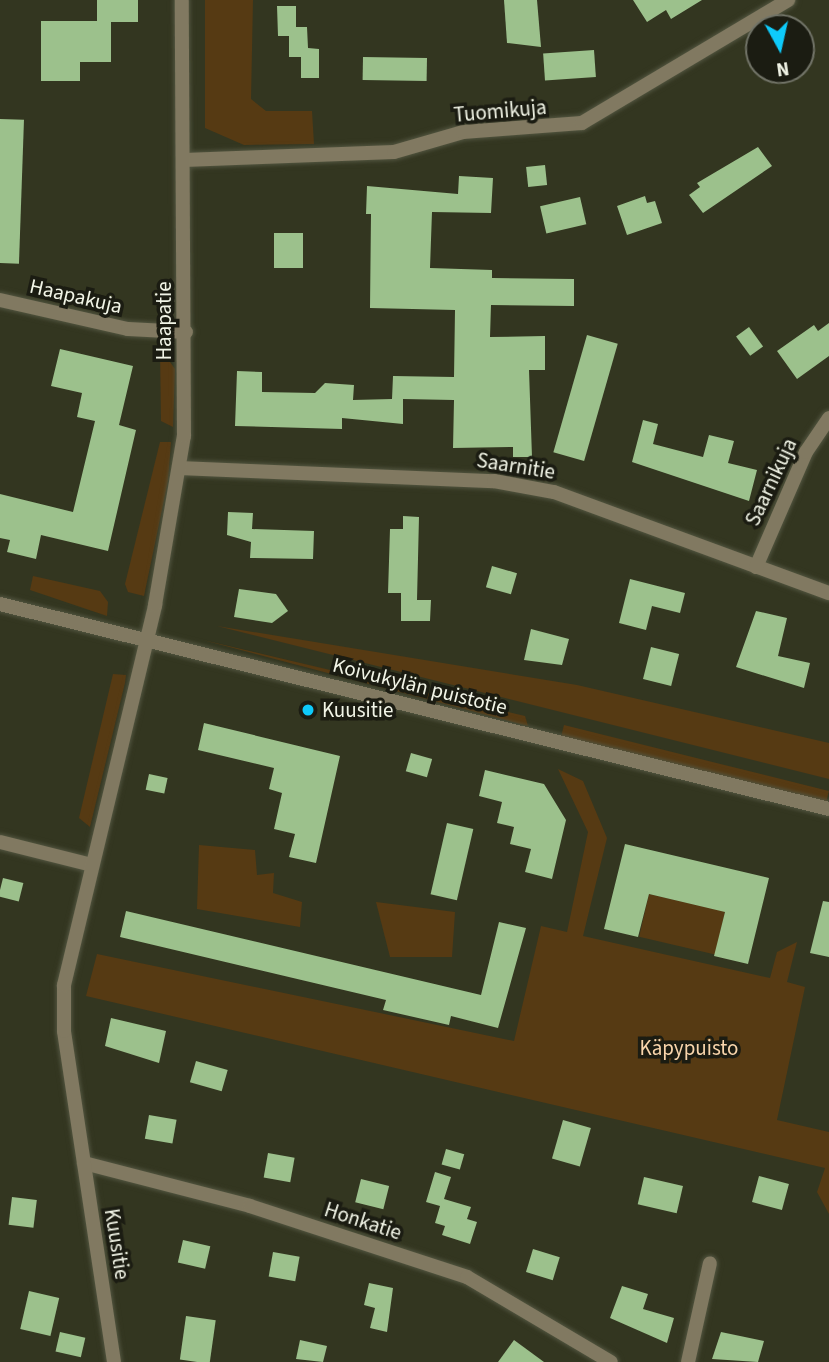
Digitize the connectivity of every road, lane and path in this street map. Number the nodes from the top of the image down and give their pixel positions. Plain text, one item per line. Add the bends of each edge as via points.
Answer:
1 (182, 0) edge
2 (788, 0) edge
3 (184, 160) junction
4 (0, 300) edge
5 (186, 332) junction
6 (829, 418) edge
7 (179, 468) junction
8 (756, 567) junction
9 (829, 593) edge
10 (0, 604) edge
11 (148, 639) junction
12 (829, 808) edge
13 (0, 842) edge
14 (92, 865) junction
15 (84, 1163) junction
16 (710, 1263) dead end
17 (114, 1362) edge
18 (611, 1362) edge
19 (688, 1362) edge

1 - 3 street, Haapatie
2 - 3 street, Tuomikuja via 582,123 463,132 394,152
3 - 5 street, Haapatie
4 - 5 street, Haapakuja via 128,329
5 - 7 street, Haapatie
6 - 8 street, Saarnikuja via 802,461
7 - 8 street, Saarnitie via 494,481 554,492
7 - 11 street, Haapatie
8 - 9 street, Saarnitie
10 - 11 street, Koivukylän puistotie
11 - 12 street, Koivukylän puistotie
11 - 14 street, Kuusitie
13 - 14 street
14 - 15 street, Kuusitie via 64,985 64,1031
15 - 17 street, Kuusitie
15 - 18 street, Honkatie via 250,1206 467,1277
16 - 19 street

